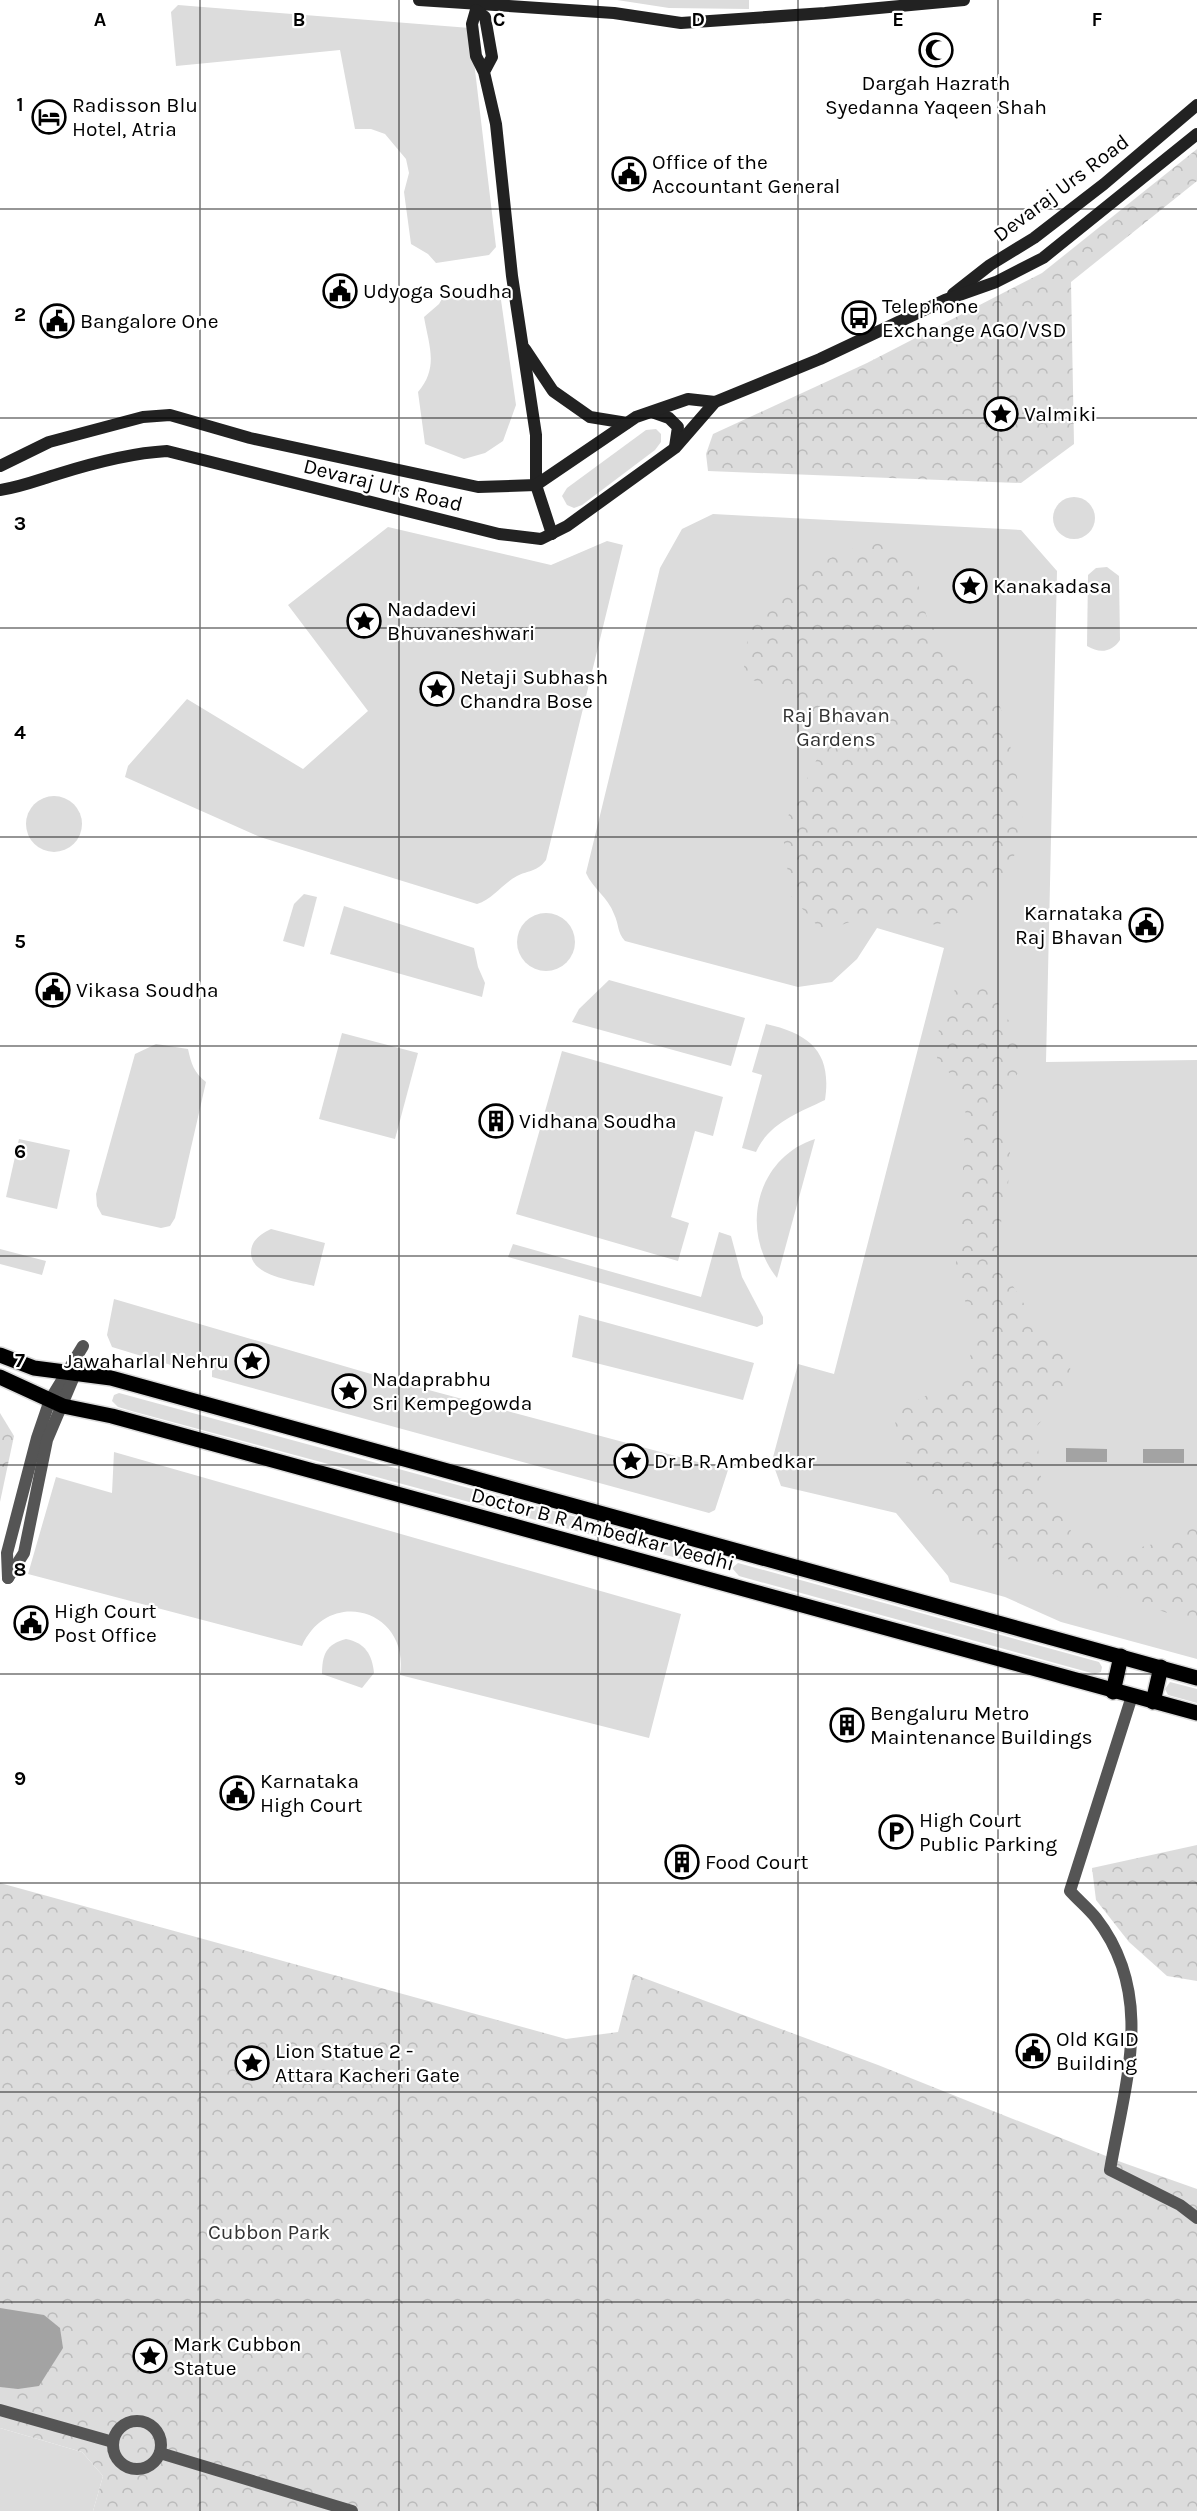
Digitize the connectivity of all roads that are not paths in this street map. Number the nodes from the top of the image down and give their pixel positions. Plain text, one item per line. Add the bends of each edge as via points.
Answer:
1 (419, 0) edge
2 (964, 0) edge
3 (869, 4) edge
4 (474, 5) edge
5 (1197, 105) edge
6 (1197, 134) edge
7 (945, 300) junction
8 (523, 346) junction
9 (715, 402) junction
10 (652, 412) junction
11 (627, 423) junction
12 (675, 448) junction
13 (0, 466) edge
14 (536, 484) junction
15 (0, 490) edge
16 (552, 534) junction
17 (0, 1355) edge
18 (71, 1371) junction
19 (0, 1377) edge
20 (56, 1403) junction
21 (4, 1578) edge
22 (1121, 1656) junction
23 (1161, 1667) junction
24 (1197, 1678) edge
25 (1113, 1692) junction
26 (1132, 1696) junction
27 (1154, 1702) junction
28 (1197, 1713) edge
29 (1197, 2218) edge
30 (0, 2410) edge
31 (113, 2442) junction
32 (160, 2453) junction
33 (352, 2511) edge

1 - 4 street
2 - 3 street
3 - 4 street via 681,23 614,13
4 - 8 street via 485,17 492,57 484,72 496,124
5 - 7 street, Devaraj Urs Road via 1104,184
6 - 7 street, Devaraj Urs Road via 1043,258 996,282
7 - 9 street, Devaraj Urs Road via 820,359
8 - 11 street via 553,390 590,417
8 - 14 street via 536,435
9 - 10 street, Devaraj Urs Road via 688,399
9 - 12 street, Devaraj Urs Road
10 - 11 street, Devaraj Urs Road
10 - 12 street via 669,418 678,427
11 - 14 street, Devaraj Urs Road
12 - 16 street, Devaraj Urs Road
13 - 14 street, Devaraj Urs Road via 49,442 143,417 170,415 250,438 478,487
14 - 16 street
15 - 16 street, Devaraj Urs Road via 142,452 167,451 499,534 541,539
17 - 18 main road, Doctor B R Ambedkar Veedhi via 34,1368
18 - 20 street
18 - 22 main road, Doctor B R Ambedkar Veedhi via 111,1378
19 - 20 main road, Doctor B R Ambedkar Veedhi
20 - 21 street via 24,1553
20 - 25 main road, Doctor B R Ambedkar Veedhi
22 - 23 main road, Doctor B R Ambedkar Veedhi
22 - 25 main road
23 - 24 main road, Doctor B R Ambedkar Veedhi
23 - 27 main road
25 - 26 main road, Doctor B R Ambedkar Veedhi
26 - 27 main road, Doctor B R Ambedkar Veedhi
26 - 29 street via 1070,1891 1096,1918 1111,1943 1133,2008 1132,2041 1110,2170 1180,2205
27 - 28 main road, Doctor B R Ambedkar Veedhi
30 - 31 street
31 - 32 street via 115,2456 126,2468 148,2468
31 - 32 street via 118,2429 126,2423 143,2422 159,2434
32 - 33 street

